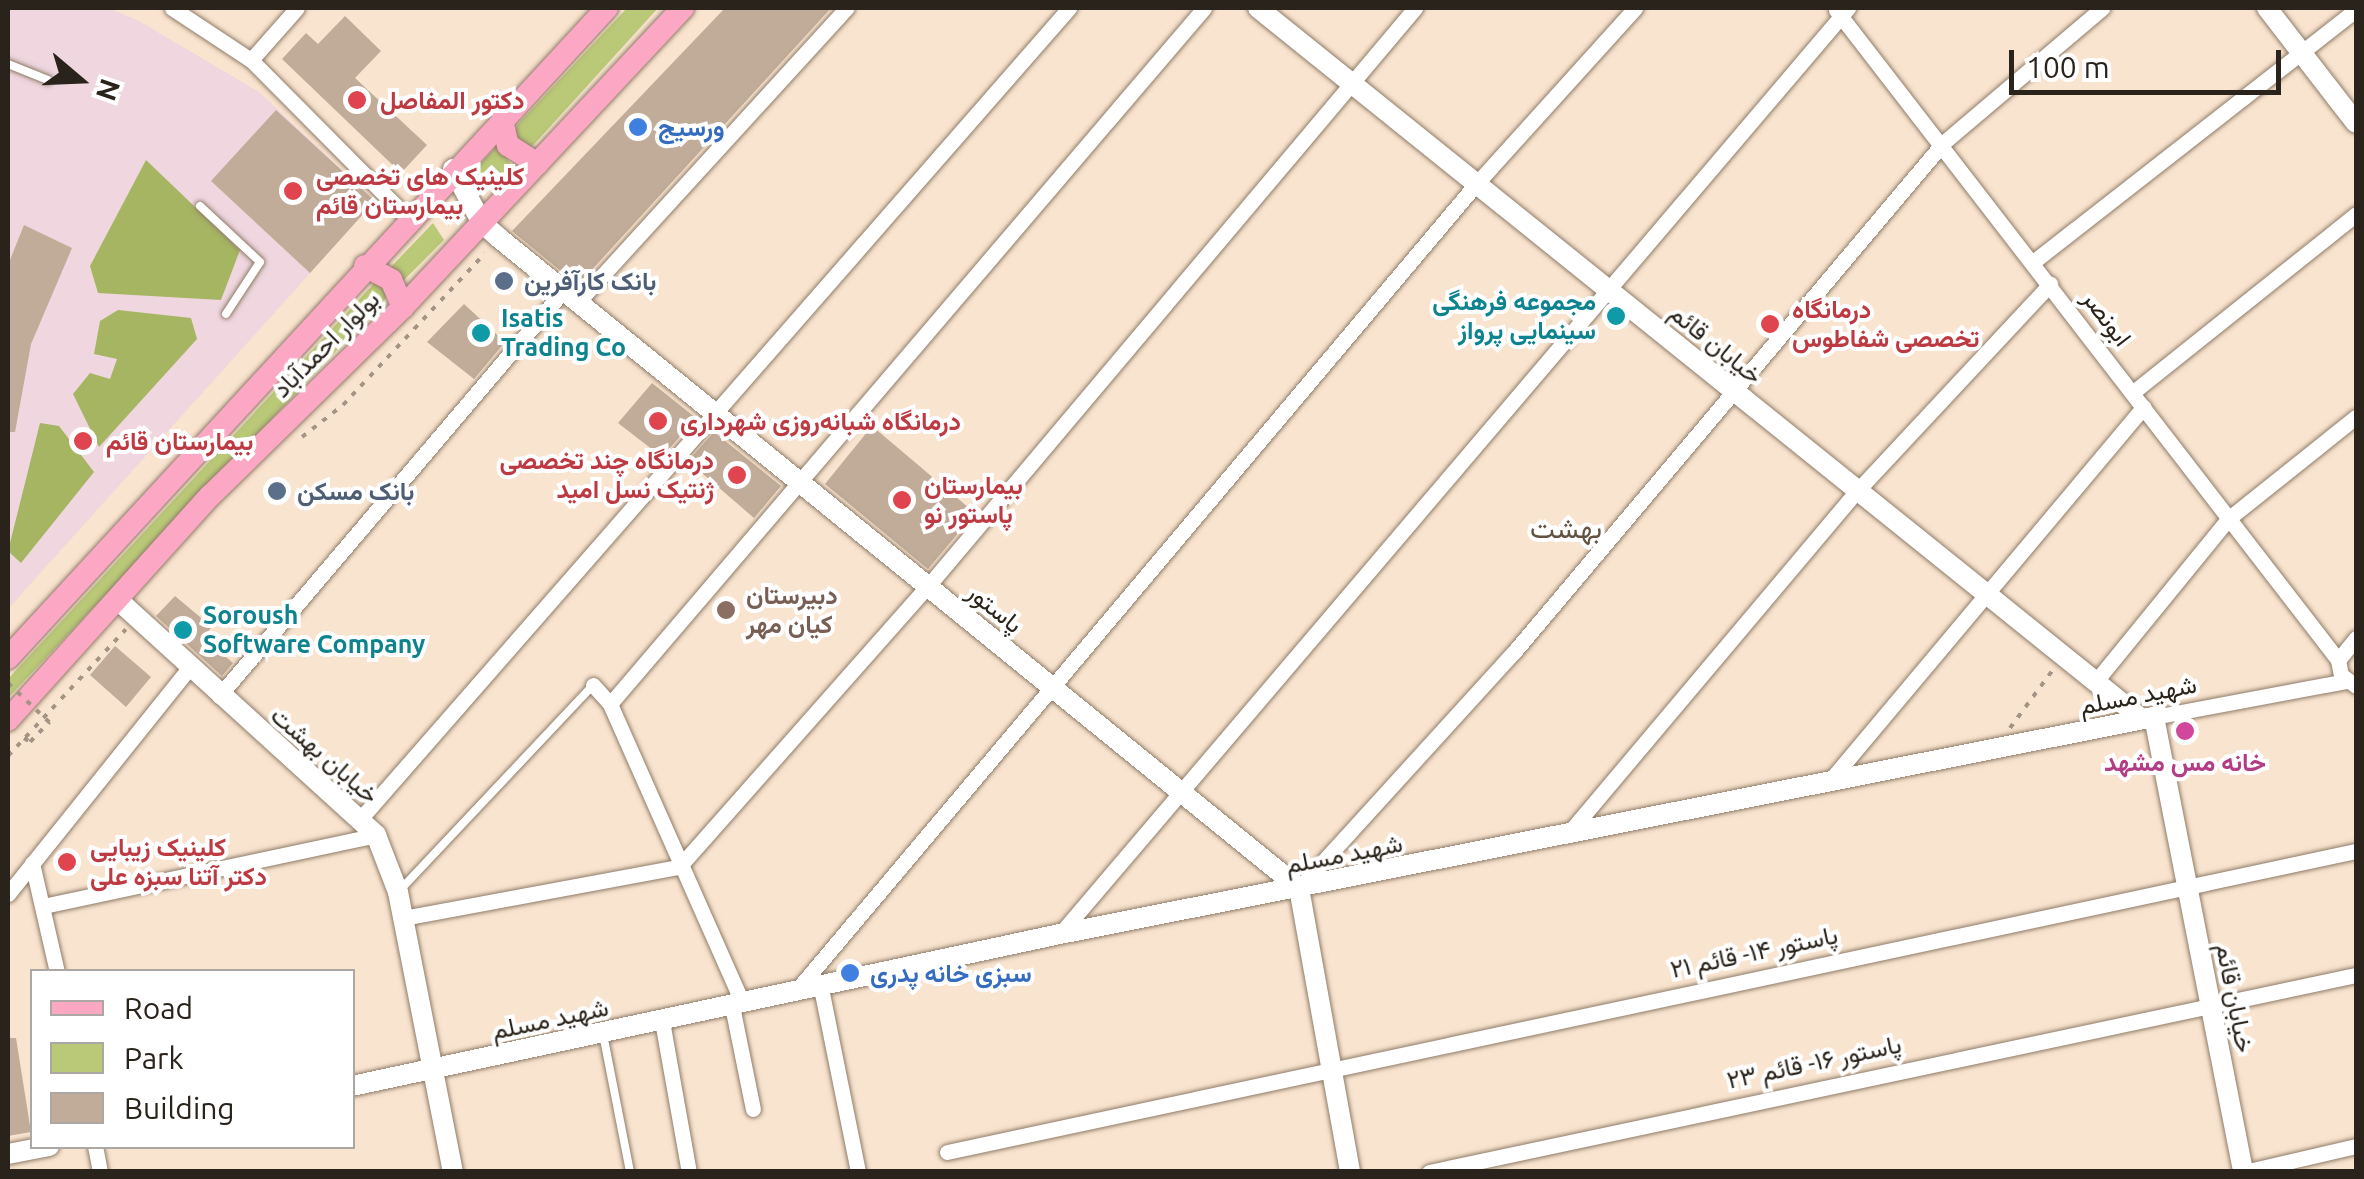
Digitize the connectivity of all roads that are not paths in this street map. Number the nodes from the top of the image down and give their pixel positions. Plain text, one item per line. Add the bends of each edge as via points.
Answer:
1 (172, 8) edge
2 (298, 8) edge
3 (607, 8) edge
4 (683, 8) edge
5 (847, 8) edge
6 (1069, 8) edge
7 (1204, 8) edge
8 (1258, 8) edge
9 (1414, 8) edge
10 (2102, 8) edge
11 (2266, 8) edge
12 (1841, 10) edge
13 (2356, 10) edge
14 (1631, 12) edge
15 (2300, 53) junction
16 (250, 60) junction
17 (8, 64) edge
18 (48, 80) dead end
19 (1350, 82) junction
20 (502, 120) junction
21 (2356, 123) edge
22 (1943, 143) junction
23 (538, 164) junction
24 (453, 170) junction
25 (1477, 183) junction
26 (200, 206) dead end
27 (2356, 214) edge
28 (409, 219) junction
29 (482, 223) junction
30 (2033, 262) junction
31 (366, 266) junction
32 (2050, 284) junction
33 (1607, 288) junction
34 (572, 296) junction
35 (403, 307) junction
36 (226, 314) dead end
37 (1732, 388) junction
38 (2132, 393) junction
39 (2144, 407) junction
40 (717, 414) junction
41 (2356, 417) edge
42 (798, 480) junction
43 (1858, 490) junction
44 (2228, 519) junction
45 (928, 586) junction
46 (1985, 592) junction
47 (118, 600) junction
48 (2356, 638) edge
49 (8, 658) edge
50 (2338, 660) junction
51 (188, 668) junction
52 (2096, 681) junction
53 (2352, 684) edge
54 (593, 686) joint
55 (1053, 687) junction
56 (219, 696) junction
57 (610, 704) junction
58 (2148, 718) junction
59 (8, 720) edge
60 (1828, 784) junction
61 (1181, 792) junction
62 (361, 818) junction
63 (376, 835) junction
64 (1564, 838) junction
65 (2356, 851) edge
66 (32, 863) junction
67 (680, 867) junction
68 (2187, 885) junction
69 (1299, 888) junction
70 (398, 892) junction
71 (8, 894) edge
72 (43, 906) junction
73 (403, 918) junction
74 (1060, 934) junction
75 (56, 969) edge
76 (2356, 975) edge
77 (820, 988) junction
78 (794, 994) junction
79 (2210, 1002) junction
80 (738, 1005) junction
81 (662, 1022) junction
82 (603, 1034) junction
83 (1331, 1068) junction
84 (433, 1069) junction
85 (355, 1085) edge
86 (753, 1109) dead end
87 (2356, 1146) edge
88 (33, 1149) edge
89 (946, 1152) dead end
90 (8, 1154) edge
91 (453, 1172) edge
92 (630, 1172) edge
93 (690, 1172) edge
94 (858, 1172) edge
95 (1350, 1172) edge
96 (1429, 1172) edge
97 (2244, 1172) edge

1 - 16 street
2 - 16 street
3 - 20 main road, بولوار احمدآباد
4 - 23 main road, بولوار احمدآباد
5 - 34 street
6 - 40 street
7 - 42 street
8 - 19 street, خیابان قائم
9 - 19 street
10 - 22 street
11 - 15 street
12 - 22 street, ابونصر
12 - 33 street
13 - 15 street
14 - 25 street
15 - 21 street
15 - 30 street
16 - 28 street
17 - 18 lane
19 - 25 street, خیابان قائم
19 - 45 street
20 - 23 main road via 508,145
20 - 24 main road, بولوار احمدآباد
22 - 30 street, ابونصر
22 - 37 street
23 - 29 main road, بولوار احمدآباد
24 - 28 main road, بولوار احمدآباد
24 - 29 street, پاستور
25 - 33 street, خیابان قائم
25 - 55 street
26 - 36 lane via 260,262
27 - 38 street
28 - 31 main road, بولوار احمدآباد
29 - 34 street, پاستور
29 - 35 main road, بولوار احمدآباد
30 - 32 street, ابونصر
31 - 35 main road via 391,280
31 - 49 main road, بولوار احمدآباد
32 - 38 street, ابونصر
32 - 43 street
33 - 37 street, خیابان قائم
33 - 61 street
34 - 40 street, پاستور
34 - 56 street
35 - 47 main road, بولوار احمدآباد via 210,496
37 - 43 street, خیابان قائم
37 - 69 street via 1514,652
38 - 39 street, ابونصر
39 - 44 street, ابونصر
39 - 46 street
40 - 42 street, پاستور
40 - 62 street
41 - 44 street
42 - 45 street, پاستور
42 - 57 street
43 - 46 street, خیابان قائم
43 - 64 street
44 - 50 street, ابونصر
44 - 52 street
45 - 55 street, پاستور
45 - 67 street
46 - 52 street, خیابان قائم
46 - 60 street
47 - 51 street, خیابان بهشت
47 - 59 main road, بولوار احمدآباد
48 - 50 street
50 - 53 street, ابونصر
51 - 56 street, خیابان بهشت
51 - 66 street
52 - 58 street, خیابان قائم
53 - 58 street, شهید مسلم
54 - 57 street
54 - 70 lane
55 - 61 street, پاستور
55 - 78 street
56 - 62 street, خیابان بهشت
57 - 67 street
58 - 60 street, شهید مسلم
58 - 68 street, خیابان قائم
60 - 64 street, شهید مسلم
61 - 69 street, پاستور
61 - 74 street
62 - 63 street, خیابان بهشت
63 - 70 street, خیابان بهشت
63 - 72 street
64 - 69 street, شهید مسلم
65 - 68 street, پاستور ۱۴- قائم ۲۱
66 - 71 street
66 - 72 street
67 - 73 street
67 - 80 street
68 - 79 street, خیابان قائم
68 - 83 street, پاستور ۱۴- قائم ۲۱
69 - 74 street, شهید مسلم
69 - 83 street
70 - 73 street, خیابان بهشت
72 - 75 street
73 - 84 street, خیابان بهشت
74 - 77 street, شهید مسلم
76 - 79 street, پاستور ۱۶- قائم ۲۳
77 - 78 street, شهید مسلم
77 - 94 street
78 - 80 street, شهید مسلم
79 - 96 street, پاستور ۱۶- قائم ۲۳
79 - 97 street, خیابان قائم
80 - 81 street, شهید مسلم
80 - 86 street
81 - 82 street, شهید مسلم
81 - 93 street
82 - 84 street, شهید مسلم
82 - 92 lane
83 - 89 street, پاستور ۱۴- قائم ۲۱
83 - 95 street
84 - 85 street, شهید مسلم
84 - 91 street, خیابان بهشت
87 - 97 street
88 - 90 street

